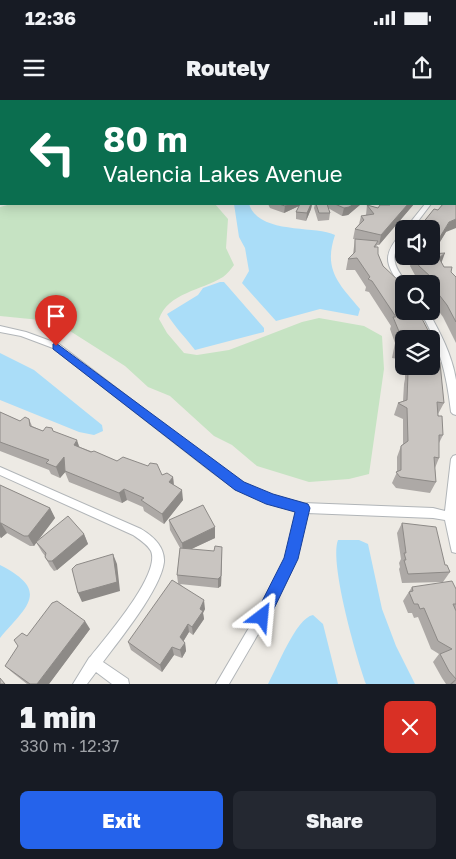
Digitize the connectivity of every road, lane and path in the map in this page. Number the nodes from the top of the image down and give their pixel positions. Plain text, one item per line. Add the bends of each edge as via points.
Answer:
1 (427, 205) edge
2 (415, 220) edge
3 (395, 245) edge
4 (397, 275) edge
5 (429, 320) edge
6 (0, 330) edge
7 (456, 406) edge
8 (456, 412) edge
9 (456, 459) edge
10 (0, 471) edge
11 (303, 508) junction
12 (450, 516) junction
13 (456, 548) edge
14 (93, 662) junction
15 (79, 684) edge
16 (123, 684) edge
17 (222, 684) edge

1 - 2 street
3 - 4 street via 389,259
5 - 7 street via 444,349
6 - 11 street via 56,346 239,486 271,500
7 - 8 street
9 - 12 street
10 - 14 street via 137,532 150,540 156,550 158,562 150,587
11 - 12 street
11 - 17 street via 291,559 271,601
12 - 13 street
14 - 15 street
14 - 16 street

